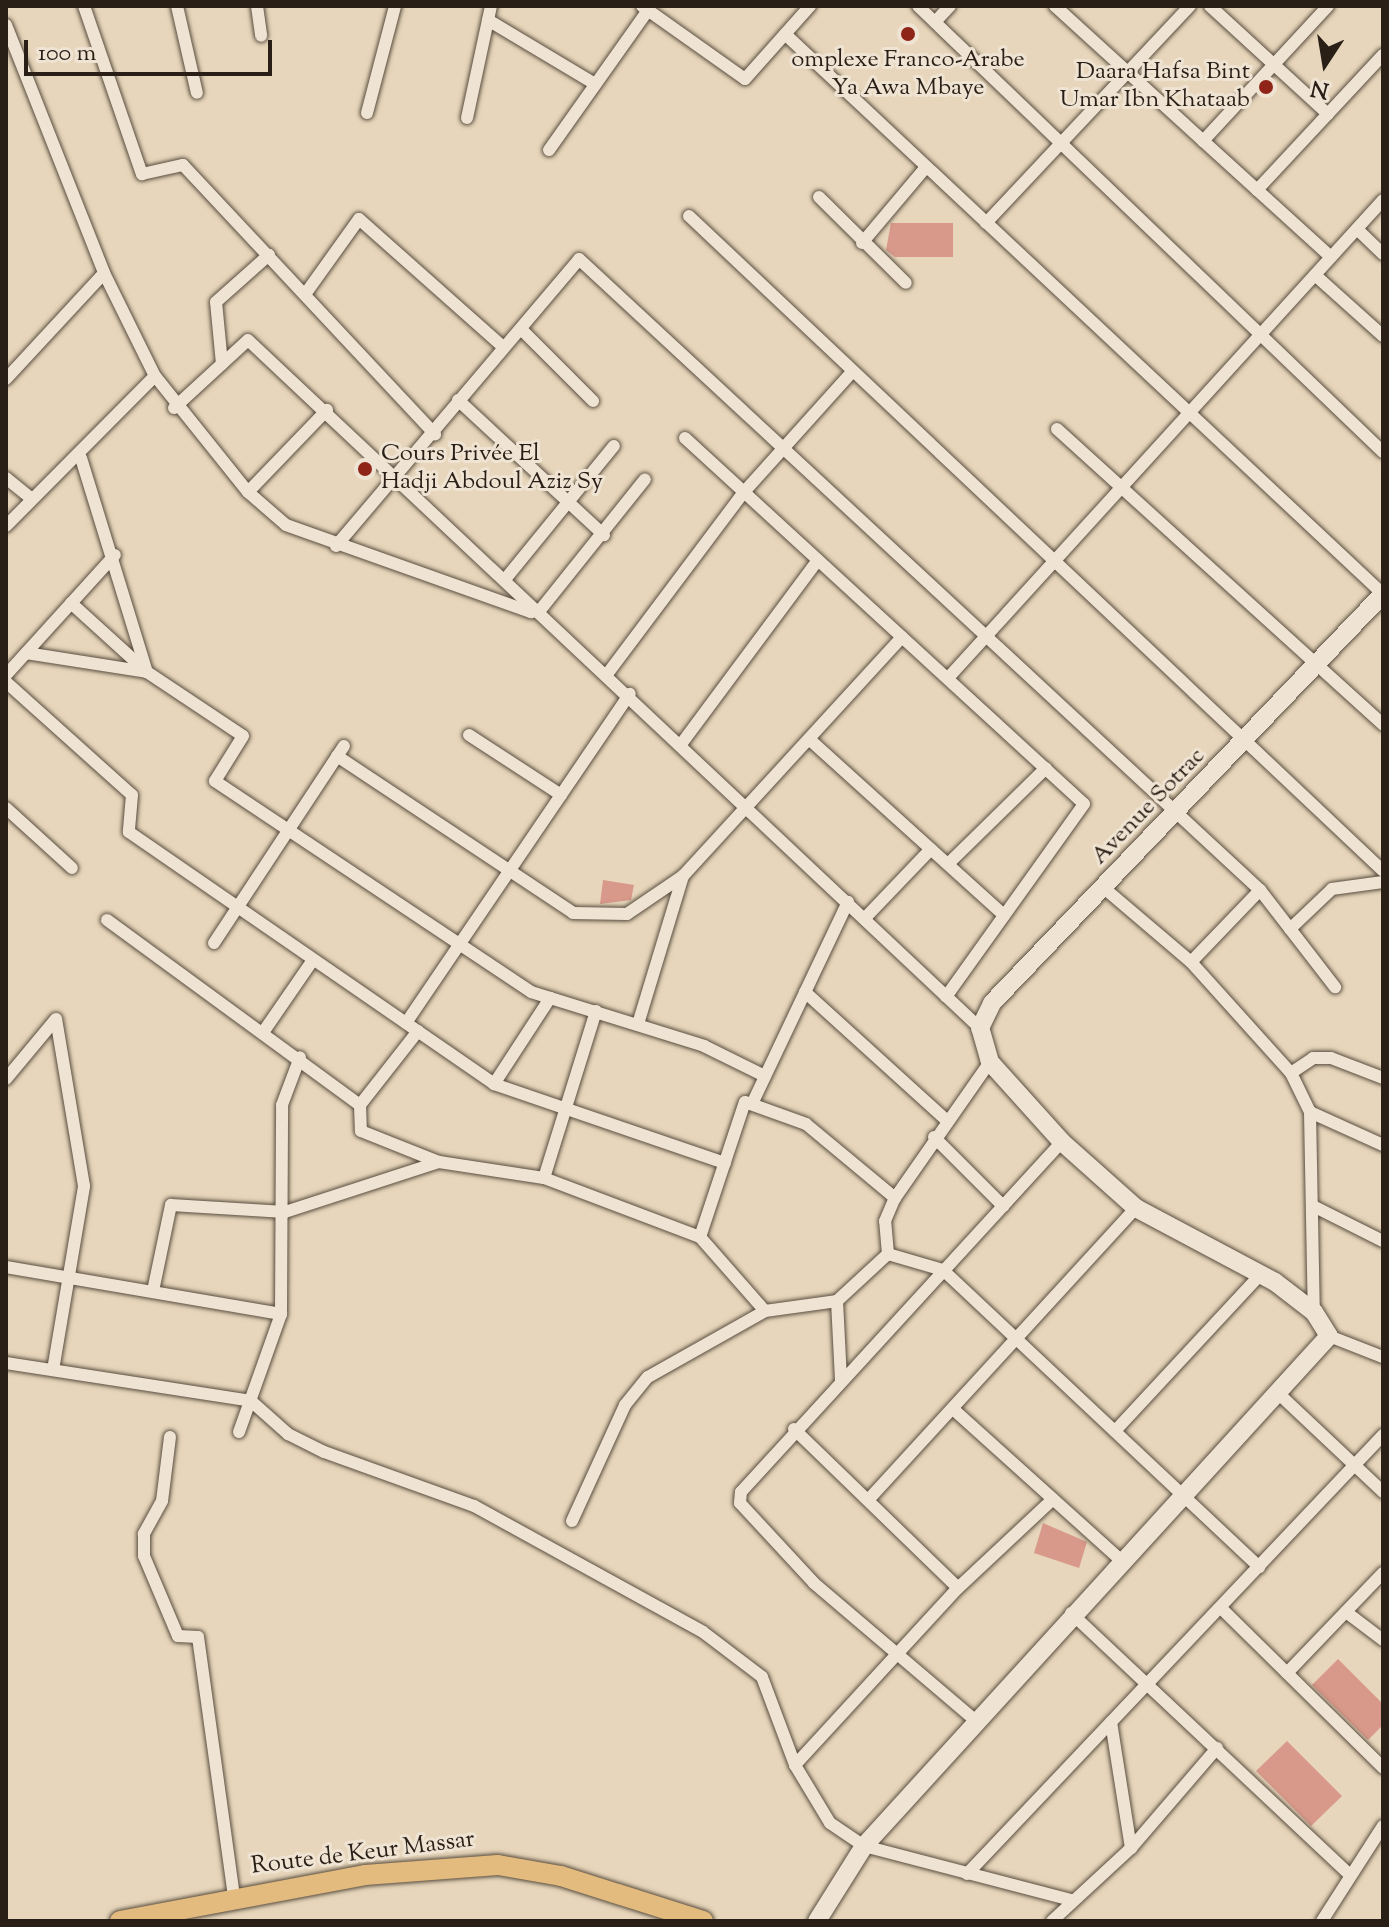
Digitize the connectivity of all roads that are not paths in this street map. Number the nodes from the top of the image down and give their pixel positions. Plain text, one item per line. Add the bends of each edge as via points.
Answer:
1 (84, 6) edge
2 (177, 6) edge
3 (257, 6) edge
4 (395, 6) edge
5 (491, 6) edge
6 (809, 6) edge
7 (918, 6) edge
8 (950, 6) edge
9 (1055, 6) edge
10 (1190, 6) edge
11 (1210, 6) edge
12 (1328, 6) edge
13 (645, 8) edge
14 (488, 20) junction
15 (935, 22) junction
16 (6, 25) edge
17 (785, 34) junction
18 (261, 36) dead end
19 (1383, 55) edge
20 (1274, 65) junction
21 (1128, 72) junction
22 (595, 84) junction
23 (197, 93) dead end
24 (367, 113) dead end
25 (1328, 114) junction
26 (467, 118) dead end
27 (1203, 141) junction
28 (1061, 143) junction
29 (549, 150) dead end
30 (926, 167) junction
31 (1257, 190) junction
32 (819, 197) dead end
33 (1383, 200) edge
34 (689, 216) dead end
35 (986, 223) junction
36 (1357, 229) junction
37 (862, 243) junction
38 (1383, 254) edge
39 (269, 255) junction
40 (1331, 257) junction
41 (104, 273) junction
42 (1315, 275) junction
43 (906, 283) dead end
44 (306, 293) junction
45 (521, 329) junction
46 (1261, 335) junction
47 (1383, 336) edge
48 (503, 347) junction
49 (222, 364) junction
50 (851, 373) junction
51 (155, 376) junction
52 (6, 379) edge
53 (458, 400) junction
54 (593, 401) dead end
55 (174, 408) junction
56 (327, 410) junction
57 (1189, 413) junction
58 (1057, 429) dead end
59 (435, 434) junction
60 (685, 438) dead end
61 (787, 445) junction
62 (614, 446) dead end
63 (1383, 452) edge
64 (81, 458) junction
65 (398, 476) junction
66 (6, 478) edge
67 (645, 479) dead end
68 (1122, 486) junction
69 (248, 492) junction
70 (744, 492) junction
71 (31, 498) junction
72 (571, 504) junction
73 (6, 526) edge
74 (604, 535) junction
75 (336, 546) junction
76 (115, 555) junction
77 (818, 560) junction
78 (1055, 560) junction
79 (507, 577) junction
80 (1383, 594) edge
81 (71, 603) junction
82 (541, 609) junction
83 (987, 635) junction
84 (902, 637) junction
85 (26, 653) junction
86 (1317, 665) junction
87 (147, 672) junction
88 (608, 673) junction
89 (6, 675) edge
90 (948, 678) junction
91 (6, 682) edge
92 (630, 694) junction
93 (1383, 725) edge
94 (469, 735) dead end
95 (1248, 738) junction
96 (809, 739) junction
97 (682, 743) junction
98 (1046, 768) junction
99 (561, 795) junction
100 (748, 806) junction
101 (6, 808) edge
102 (1178, 813) junction
103 (287, 829) junction
104 (931, 849) junction
105 (948, 864) junction
106 (72, 868) dead end
107 (509, 871) junction
108 (1383, 871) edge
109 (683, 876) junction
110 (1383, 882) edge
111 (1104, 888) junction
112 (1260, 890) junction
113 (848, 902) junction
114 (237, 909) junction
115 (1004, 915) junction
116 (865, 918) junction
117 (107, 920) dead end
118 (1290, 929) junction
119 (214, 943) dead end
120 (460, 944) junction
121 (313, 960) junction
122 (1191, 962) junction
123 (1335, 987) dead end
124 (805, 992) junction
125 (946, 997) junction
126 (550, 998) junction
127 (596, 1011) junction
128 (406, 1023) junction
129 (638, 1024) junction
130 (980, 1028) junction
131 (264, 1031) junction
132 (418, 1031) junction
133 (300, 1057) junction
134 (990, 1062) junction
135 (1291, 1073) junction
136 (765, 1076) junction
137 (1383, 1078) edge
138 (6, 1079) edge
139 (494, 1084) junction
140 (752, 1104) junction
141 (360, 1105) junction
142 (564, 1109) junction
143 (1310, 1112) junction
144 (946, 1120) junction
145 (934, 1137) junction
146 (1062, 1142) junction
147 (1383, 1145) edge
148 (439, 1162) junction
149 (725, 1163) junction
150 (544, 1178) junction
151 (895, 1198) junction
152 (1003, 1206) junction
153 (1315, 1207) junction
154 (1136, 1208) junction
155 (285, 1212) junction
156 (700, 1237) junction
157 (1383, 1241) edge
158 (888, 1254) junction
159 (6, 1267) edge
160 (943, 1270) junction
161 (1261, 1274) junction
162 (69, 1277) junction
163 (153, 1291) junction
164 (837, 1301) junction
165 (765, 1311) junction
166 (1314, 1312) junction
167 (281, 1314) junction
168 (1329, 1336) junction
169 (1017, 1339) junction
170 (1383, 1356) edge
171 (6, 1363) edge
172 (53, 1370) junction
173 (841, 1380) junction
174 (1279, 1394) junction
175 (251, 1401) junction
176 (953, 1409) junction
177 (794, 1429) junction
178 (1115, 1431) junction
179 (239, 1432) dead end
180 (1383, 1435) edge
181 (170, 1437) dead end
182 (1355, 1465) junction
183 (1383, 1492) edge
184 (1183, 1495) junction
185 (870, 1498) junction
186 (1053, 1499) junction
187 (572, 1521) dead end
188 (1123, 1562) junction
189 (1259, 1567) junction
190 (1383, 1573) edge
191 (958, 1588) junction
192 (1221, 1608) junction
193 (1346, 1612) junction
194 (1071, 1613) junction
195 (1383, 1640) edge
196 (896, 1656) junction
197 (1287, 1673) junction
198 (1146, 1683) junction
199 (976, 1721) junction
200 (1111, 1722) junction
201 (1217, 1748) junction
202 (795, 1765) junction
203 (1383, 1768) edge
204 (1383, 1826) edge
205 (864, 1846) junction
206 (1131, 1848) junction
207 (1348, 1873) junction
208 (967, 1874) junction
209 (234, 1895) junction
210 (1071, 1900) junction
211 (177, 1914) edge
212 (120, 1921) edge
213 (703, 1921) edge
214 (817, 1921) edge
215 (1052, 1921) edge
216 (1322, 1921) edge

1 - 39 street via 142,174 183,165
2 - 23 street
3 - 18 street
4 - 24 street
5 - 14 street
6 - 17 street
7 - 15 street
8 - 15 street
9 - 21 street
10 - 21 street
11 - 20 street
12 - 20 street
13 - 17 street via 745,79
13 - 22 street
14 - 22 street
14 - 26 street
15 - 28 street
16 - 41 street
17 - 30 street
19 - 25 street
20 - 25 street
20 - 27 street
21 - 27 street
21 - 28 street
22 - 29 street
25 - 31 street
27 - 31 street
28 - 35 street
28 - 46 street
30 - 35 street
30 - 37 street
31 - 40 street
32 - 37 street
33 - 36 street
34 - 50 street
35 - 57 street
36 - 38 street
36 - 40 street
37 - 43 street
39 - 44 street
39 - 49 street via 216,302
40 - 42 street
41 - 51 street
41 - 52 street
42 - 46 street
42 - 47 street
44 - 48 street via 359,219
44 - 59 street
45 - 48 street
45 - 54 street
45 - 61 street via 579,259
46 - 57 street
46 - 63 street
48 - 53 street
49 - 55 street
49 - 56 street via 248,340
50 - 61 street
50 - 78 street
51 - 55 street
51 - 64 street
53 - 59 street
53 - 72 street
55 - 69 street
56 - 65 street
56 - 69 street
57 - 68 street
57 - 80 street
58 - 68 street
59 - 65 street
60 - 70 street
61 - 70 street
61 - 83 street
62 - 72 street
64 - 71 street
64 - 76 street
65 - 75 street
65 - 79 street
66 - 71 street
67 - 74 street
68 - 78 street
68 - 86 street
69 - 75 street via 286,525
70 - 77 street
70 - 88 street
71 - 73 street
72 - 74 street
72 - 79 street
74 - 82 street
75 - 82 street via 517,611
76 - 81 street
76 - 87 street
77 - 84 street
77 - 97 street
78 - 83 street
78 - 95 street
79 - 82 street
80 - 86 street, Avenue Sotrac
81 - 85 street
81 - 87 street
82 - 88 street
83 - 90 street
83 - 102 street
84 - 90 street
84 - 96 street
85 - 87 street
85 - 89 street
86 - 93 street
86 - 95 street, Avenue Sotrac
87 - 103 street via 243,736 215,781
88 - 92 street
90 - 98 street
91 - 114 street via 132,795 129,832
92 - 97 street
92 - 99 street
94 - 99 street
95 - 102 street, Avenue Sotrac
95 - 108 street
96 - 100 street
96 - 104 street
97 - 100 street
98 - 105 street
98 - 115 street via 1084,804
99 - 107 street
100 - 109 street
100 - 113 street
101 - 106 street
102 - 111 street, Avenue Sotrac
102 - 112 street
103 - 107 street via 340,751
103 - 114 street
103 - 120 street
104 - 105 street
104 - 116 street
105 - 115 street
107 - 109 street via 573,913 609,916 627,914
107 - 120 street
109 - 129 street
110 - 118 street via 1332,889
111 - 122 street
111 - 130 street, Avenue Sotrac via 992,1003
112 - 118 street
112 - 122 street
113 - 116 street
113 - 124 street
114 - 119 street
114 - 121 street
115 - 125 street
116 - 125 street
117 - 131 street
118 - 123 street
120 - 126 street
120 - 128 street
121 - 128 street
121 - 131 street
122 - 135 street
124 - 136 street
124 - 144 street
125 - 130 street
126 - 127 street
126 - 139 street
127 - 129 street
127 - 142 street
128 - 132 street
129 - 136 street
130 - 134 street
131 - 133 street
132 - 139 street
132 - 141 street
133 - 141 street
133 - 155 street via 282,1105
134 - 144 street
134 - 146 street
135 - 137 street via 1313,1058 1331,1058
135 - 143 street
136 - 140 street
138 - 162 street via 56,1019 84,1186
139 - 142 street
140 - 149 street via 745,1102
140 - 151 street via 806,1124
141 - 148 street via 361,1131
142 - 149 street
142 - 150 street
143 - 147 street
143 - 153 street
144 - 145 street
145 - 151 street
145 - 152 street
146 - 152 street
146 - 154 street
148 - 150 street
148 - 155 street
149 - 156 street
150 - 156 street
151 - 158 street via 885,1221
152 - 160 street
153 - 157 street
153 - 166 street
154 - 161 street
154 - 169 street
155 - 163 street via 171,1205
155 - 167 street
156 - 165 street
158 - 160 street
158 - 164 street
159 - 162 street
160 - 169 street
160 - 173 street
161 - 166 street
161 - 178 street
162 - 163 street
162 - 172 street
163 - 167 street
164 - 165 street
164 - 173 street
165 - 187 street via 648,1377 625,1405
166 - 168 street
167 - 175 street
168 - 170 street
168 - 174 street
169 - 176 street
169 - 178 street
171 - 172 street
172 - 175 street
173 - 177 street
174 - 182 street
174 - 184 street
175 - 179 street
175 - 202 street via 288,1434 442,1490 703,1632 770,1688
176 - 185 street
176 - 186 street
177 - 185 street
177 - 196 street via 741,1492 740,1503 814,1583
178 - 184 street
180 - 182 street
181 - 209 street via 162,1501 144,1534 144,1556 178,1636 198,1637
182 - 183 street
182 - 189 street
184 - 188 street
184 - 189 street
185 - 191 street
186 - 188 street
186 - 191 street
188 - 194 street
189 - 192 street
190 - 193 street
191 - 196 street
192 - 197 street
192 - 198 street
193 - 195 street
193 - 197 street
194 - 198 street
194 - 199 street
196 - 199 street
196 - 202 street
197 - 203 street
198 - 200 street
198 - 201 street
199 - 205 street
200 - 206 street
200 - 208 street
201 - 206 street
201 - 207 street
202 - 205 street via 830,1823
204 - 207 street
205 - 208 street
205 - 214 street
206 - 210 street
207 - 216 street
208 - 210 street
209 - 211 main road, Route de Keur Massar
209 - 213 main road, Route de Keur Massar via 498,1865 561,1876
210 - 215 street
211 - 212 main road, Route de Keur Massar

